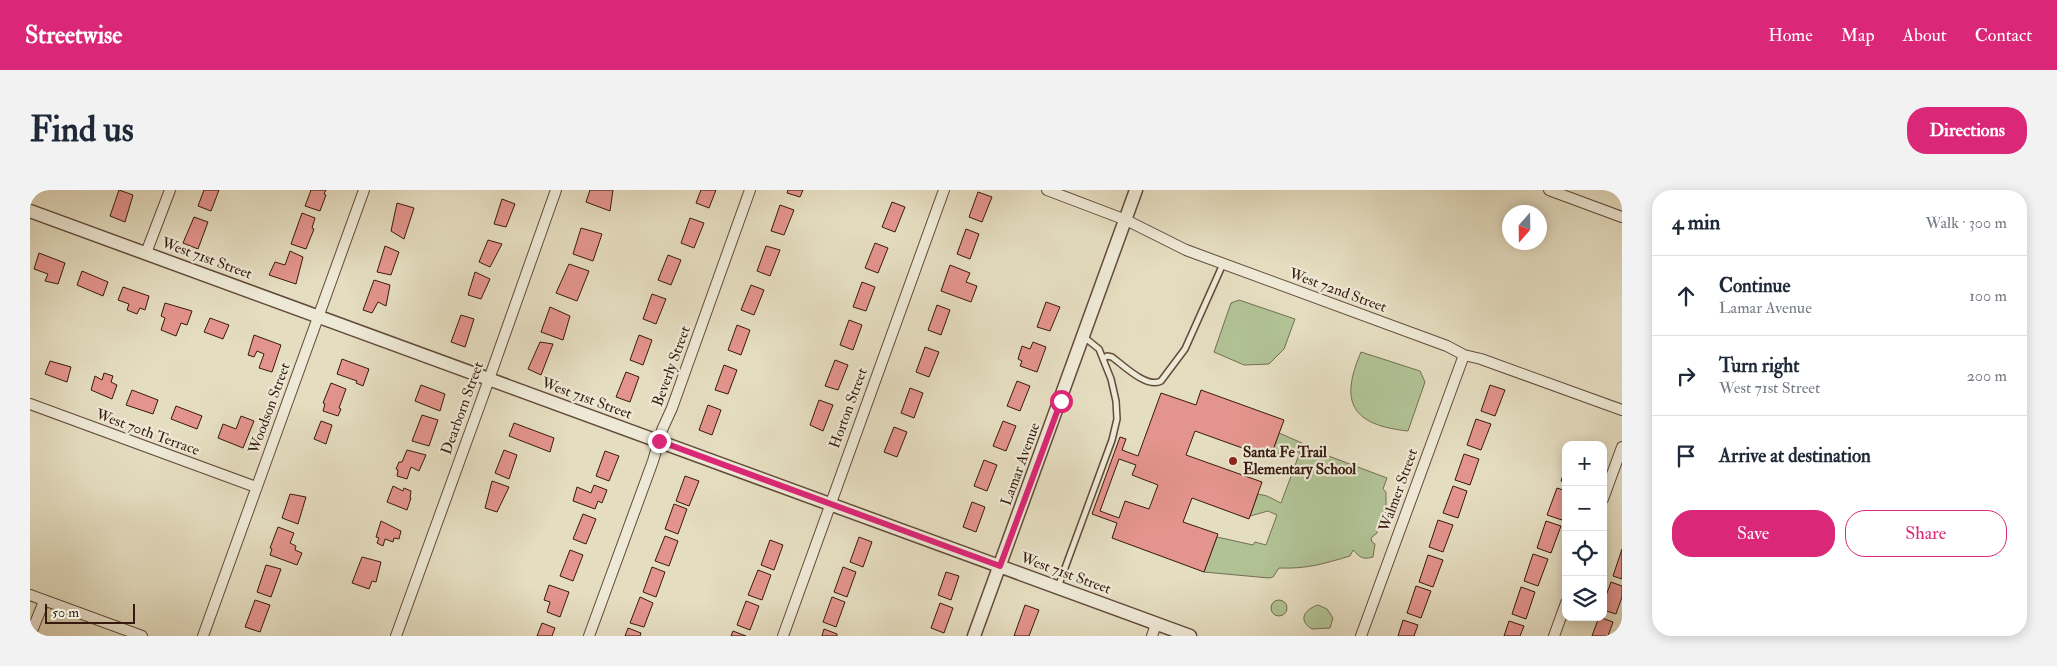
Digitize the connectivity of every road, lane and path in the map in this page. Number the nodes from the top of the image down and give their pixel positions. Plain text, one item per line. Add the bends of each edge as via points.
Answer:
1 (170, 190) edge
2 (364, 190) edge
3 (556, 190) edge
4 (750, 190) edge
5 (944, 190) edge
6 (1047, 190) edge
7 (1136, 190) edge
8 (1549, 190) edge
9 (30, 211) edge
10 (1622, 217) edge
11 (1126, 220) junction
12 (146, 253) junction
13 (1223, 263) junction
14 (319, 316) junction
15 (1084, 338) junction
16 (1464, 355) junction
17 (1104, 358) junction
18 (489, 379) junction
19 (30, 404) edge
20 (1622, 410) edge
21 (659, 441) junction
22 (1622, 447) edge
23 (256, 487) junction
24 (1607, 488) edge
25 (830, 504) junction
26 (1000, 566) junction
27 (1058, 588) junction
28 (30, 595) edge
29 (44, 601) junction
30 (1562, 614) edge
31 (1154, 630) edge
32 (30, 636) edge
33 (142, 636) edge
34 (202, 636) edge
35 (396, 636) edge
36 (589, 636) edge
37 (783, 636) edge
38 (974, 636) edge
39 (1190, 636) edge
40 (1361, 636) edge
41 (1554, 636) edge

1 - 12 street
2 - 14 street, Woodson Street
3 - 18 street, Dearborn Street
4 - 21 street, Beverly Street
5 - 25 street, Horton Street
6 - 11 street, West 72nd Street
7 - 11 street, Lamar Avenue
8 - 10 street
9 - 12 street, West 71st Street
11 - 13 street, West 72nd Street via 1186,250
11 - 15 street, Lamar Avenue
12 - 14 street, West 71st Street
13 - 16 street, West 72nd Street
13 - 17 lane via 1185,349 1161,381 1145,381 1112,357
14 - 18 street, West 71st Street
14 - 23 street, Woodson Street
15 - 17 lane via 1099,349
15 - 26 street, Lamar Avenue
16 - 20 street, West 72nd Street via 1482,358
16 - 40 street, Walmer Street
17 - 27 lane via 1116,401 1115,433
18 - 21 street, West 71st Street
18 - 35 street, Dearborn Street
19 - 23 street, West 70th Terrace
21 - 25 street, West 71st Street
21 - 36 street, Beverly Street
22 - 24 street
23 - 34 street, Woodson Street
25 - 26 street, West 71st Street
25 - 37 street, Horton Street
26 - 27 street, West 71st Street
26 - 38 street, Lamar Avenue
27 - 31 street, West 71st Street
28 - 29 street
29 - 32 street
29 - 33 street
30 - 41 street
31 - 39 street, West 71st Street

